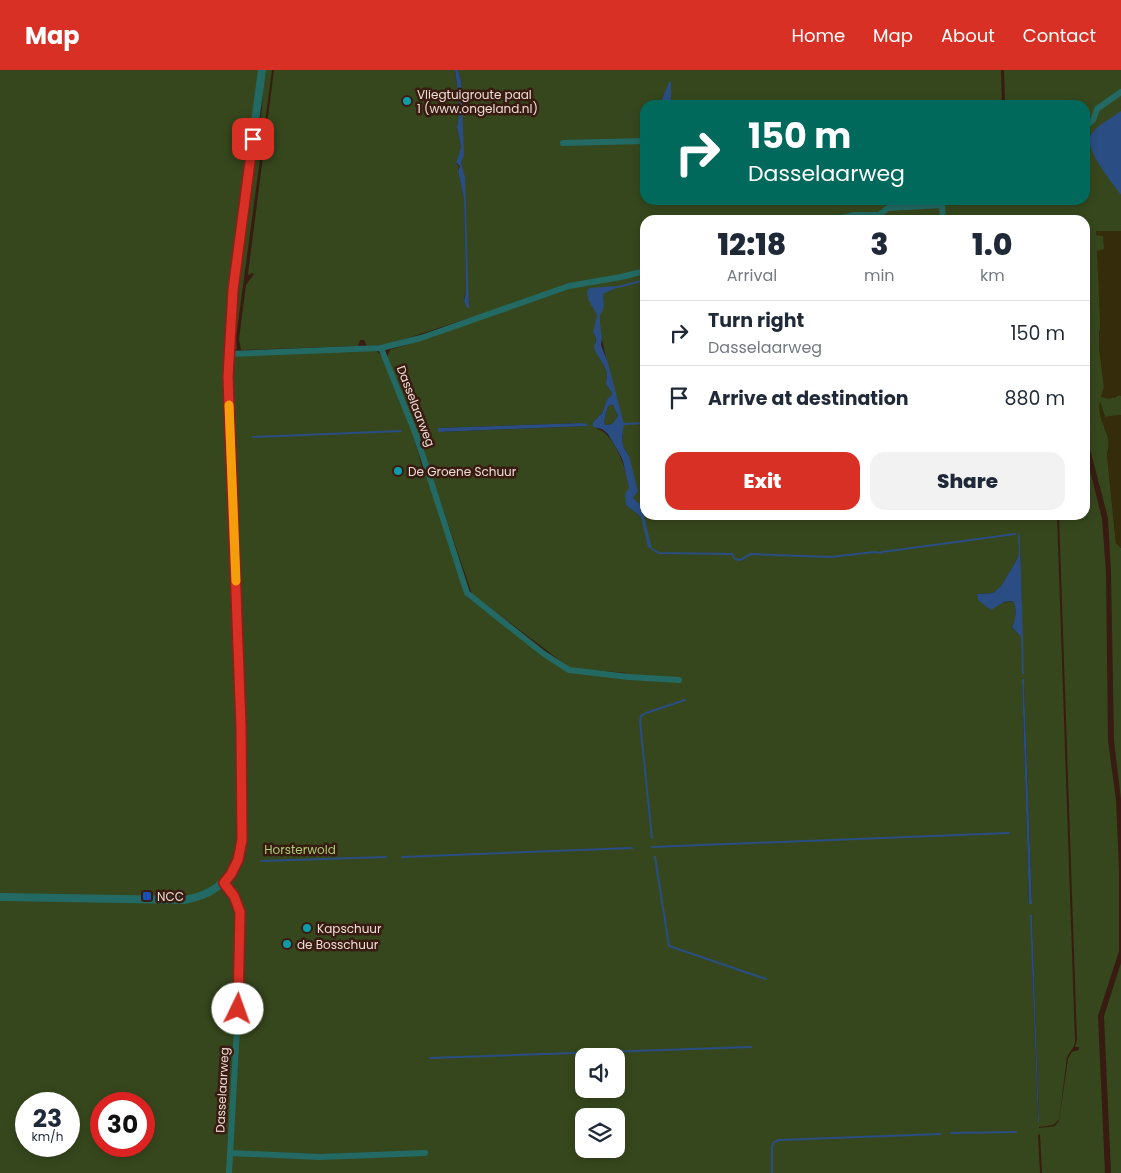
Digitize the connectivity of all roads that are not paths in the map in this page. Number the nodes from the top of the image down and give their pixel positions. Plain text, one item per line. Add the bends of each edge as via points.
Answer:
1 (262, 70) edge
2 (1121, 92) edge
3 (1090, 123) edge
4 (640, 141) edge
5 (563, 143) dead end
6 (915, 205) edge
7 (879, 214) joint
8 (854, 215) edge
9 (640, 272) edge
10 (381, 348) junction
11 (228, 354) junction
12 (679, 680) dead end
13 (224, 883) junction
14 (0, 898) edge
15 (230, 1153) junction
16 (425, 1153) dead end
17 (228, 1173) edge

1 - 11 street via 233,290
2 - 3 street via 1097,109
4 - 5 street
6 - 7 street via 888,208
7 - 8 street
9 - 10 street via 569,286 420,338
10 - 11 street
10 - 12 street, Dasselaarweg via 416,435 467,593 569,670
11 - 13 street via 242,840 238,860
13 - 14 street via 203,896 184,900
13 - 15 street, Dasselaarweg via 240,912 241,931
15 - 16 street via 320,1157
15 - 17 street, Dasselaarweg

